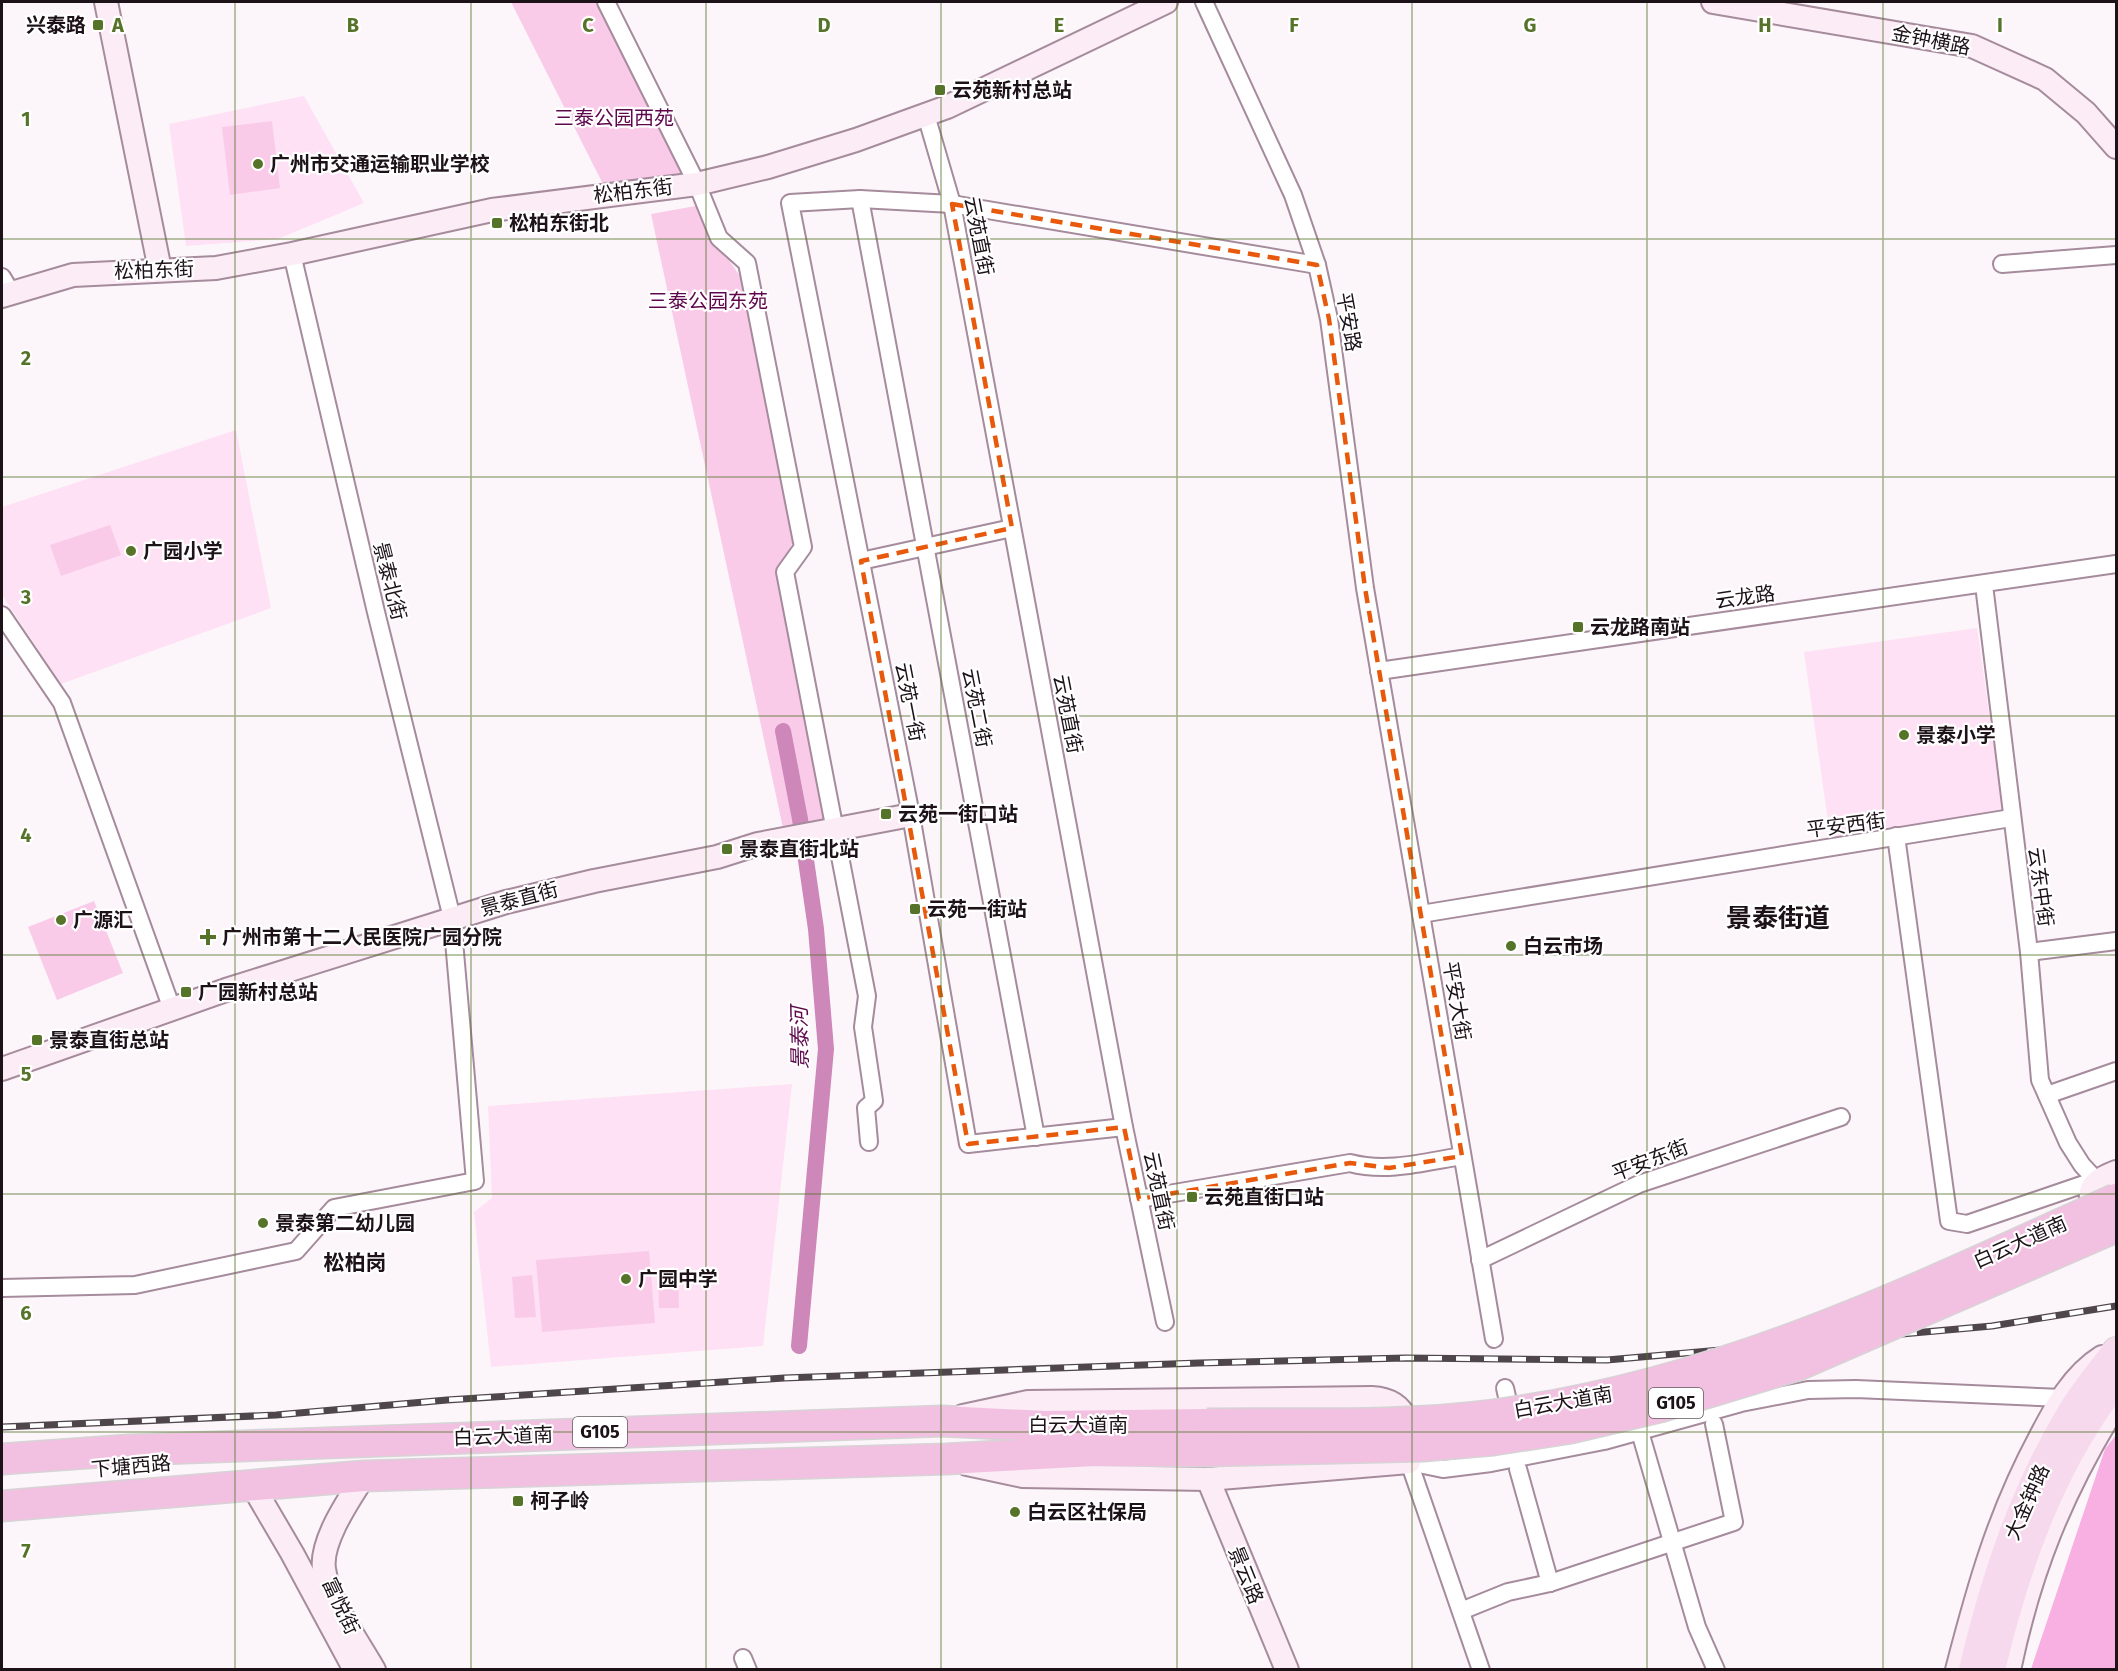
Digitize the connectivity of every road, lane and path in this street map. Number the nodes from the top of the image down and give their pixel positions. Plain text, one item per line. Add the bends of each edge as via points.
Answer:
1 (106, 2) edge
2 (606, 2) edge
3 (1166, 2) edge
4 (1204, 2) edge
5 (1713, 2) edge
6 (926, 116) junction
7 (2116, 147) edge
8 (697, 184) junction
9 (860, 200) junction
10 (952, 204) junction
11 (292, 254) junction
12 (2116, 255) edge
13 (2002, 264) dead end
14 (1317, 265) junction
15 (160, 270) junction
16 (5, 288) edge
17 (1012, 528) junction
18 (926, 547) junction
19 (861, 561) junction
20 (2116, 564) edge
21 (1984, 585) junction
22 (2, 615) edge
23 (1379, 671) junction
24 (911, 815) junction
25 (2011, 818) junction
26 (836, 830) junction
27 (1896, 836) junction
28 (1421, 914) junction
29 (452, 918) junction
30 (2116, 941) edge
31 (2029, 952) junction
32 (172, 1009) junction
33 (2, 1069) edge
34 (2116, 1071) edge
35 (2047, 1095) junction
36 (1841, 1117) dead end
37 (1124, 1127) junction
38 (1036, 1137) junction
39 (868, 1142) dead end
40 (1462, 1156) junction
41 (2110, 1184) edge
42 (1139, 1199) junction
43 (2116, 1227) edge
44 (2116, 1243) edge
45 (1480, 1260) junction
46 (2, 1288) edge
47 (1165, 1322) dead end
48 (1494, 1339) dead end
49 (2116, 1349) edge
50 (2116, 1383) edge
51 (1505, 1388) dead end
52 (2062, 1398) junction
53 (2116, 1404) edge
54 (942, 1421) junction
55 (1714, 1424) dead end
56 (1640, 1432) junction
57 (259, 1446) junction
58 (1207, 1451) junction
59 (2, 1459) edge
60 (1409, 1462) junction
61 (1520, 1463) junction
62 (2, 1476) edge
63 (364, 1476) junction
64 (251, 1483) junction
65 (2, 1491) edge
66 (2, 1506) edge
67 (1673, 1541) junction
68 (1550, 1583) junction
69 (1461, 1611) junction
70 (355, 1670) edge
71 (374, 1670) edge
72 (1287, 1670) edge
73 (1481, 1670) edge
74 (1716, 1670) edge
75 (1957, 1670) edge
76 (1972, 1670) edge
77 (1992, 1670) edge
78 (2009, 1670) edge

1 - 15 street
2 - 8 street
3 - 6 street, 松柏东街
4 - 14 street, 平安路 via 1293,195
5 - 7 street, 金钟横路 via 1972,46 2044,79 2086,113
6 - 8 street, 松柏东街 via 795,160
6 - 10 street, 云苑直街
8 - 11 street, 松柏东街 via 492,210
8 - 26 street via 719,238 747,263 803,547 785,572
9 - 10 street
9 - 18 street, 云苑二街
9 - 19 street, 云苑一街 via 790,203
10 - 14 street
10 - 17 street, 云苑直街
11 - 15 street, 松柏东街 via 216,268
11 - 29 street, 景泰北街
12 - 13 street
14 - 23 street, 平安路 via 1329,319
15 - 16 street, 松柏东街 via 73,275
17 - 18 street
17 - 37 street, 云苑直街
18 - 19 street
18 - 38 street, 云苑二街
19 - 24 street, 云苑一街
20 - 21 street, 云龙路
21 - 23 street, 云龙路
21 - 25 street, 云东中街
22 - 32 street via 62,703
23 - 28 street, 平安大街
24 - 26 street, 景泰直街
24 - 38 street, 云苑一街 via 968,1144
25 - 27 street
25 - 31 street, 云东中街
26 - 29 street, 景泰直街 via 568,886
26 - 39 street via 867,996 863,1027 874,1101 866,1108
27 - 28 street, 平安西街
27 - 41 street, 平安西街 via 1949,1221 1967,1224
28 - 40 street, 平安大街
29 - 32 street, 景泰直街
29 - 46 street, 景泰北街 via 475,1181 334,1208 296,1251 135,1285
30 - 31 street
31 - 35 street, 云东中街 via 2040,1080
32 - 33 street, 景泰直街
34 - 35 street
35 - 41 street, 云东中街 via 2082,1165
36 - 45 street, 平安东街 via 1639,1184
37 - 38 street
37 - 42 street, 云苑直街
40 - 42 street via 1389,1168 1341,1164
40 - 45 street, 平安大街
41 - 44 street via 2090,1197 2109,1238
41 - 58 highway, 白云大道南 / G105, bridge via 1810,1334 1731,1361 1614,1394 1494,1415
42 - 47 street, 云苑直街
43 - 58 highway, 白云大道南 / G105, bridge via 1798,1365 1660,1407 1571,1428 1493,1440 1423,1446
45 - 48 street, 平安大街
49 - 52 street via 2095,1362
49 - 76 main road, 大金钟路 via 2070,1413 2026,1499 1996,1580
50 - 77 main road, 大金钟路 via 2087,1423 2044,1507 2015,1586
51 - 61 street
52 - 56 street via 1808,1390 1741,1403
52 - 75 street via 2023,1468 1997,1528
53 - 78 street via 2088,1451 2036,1563 2020,1614
54 - 57 highway, 白云大道南 / G105
54 - 58 highway, 白云大道南 / G105 via 1045,1426
54 - 60 street via 1028,1402 1381,1398 1402,1409 1409,1424
55 - 67 street via 1734,1522
56 - 61 street
56 - 67 street
57 - 59 highway, 白云大道南 via 119,1450
57 - 62 highway, 下塘西路 / G105 via 154,1465
58 - 60 street
58 - 63 highway, 白云大道南 / G105 via 1094,1451
58 - 72 street, 景云路
60 - 61 street via 1443,1469
60 - 69 street
61 - 68 street
63 - 64 highway, 白云大道南 / G105
63 - 71 street, 富悦街 via 338,1520 324,1554 324,1569 335,1599
64 - 65 highway, 下塘西路 / G105 via 137,1482
64 - 66 highway, 白云大道南
64 - 70 street, 富悦街
67 - 68 street
67 - 74 street via 1697,1627
68 - 69 street via 1508,1592
69 - 73 street

